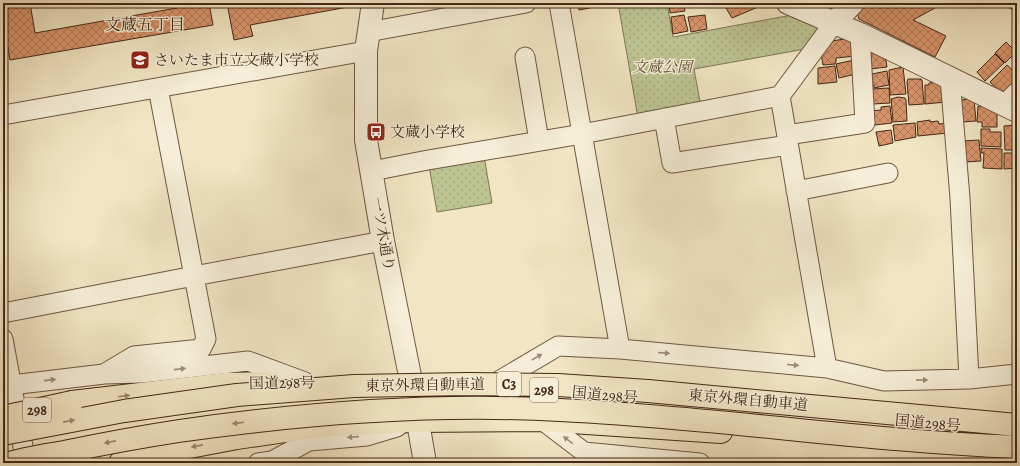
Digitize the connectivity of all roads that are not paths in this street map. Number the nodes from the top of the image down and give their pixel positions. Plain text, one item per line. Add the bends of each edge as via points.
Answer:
1 (372, 3) edge
2 (526, 3) edge
3 (559, 3) edge
4 (788, 3) edge
5 (853, 3) edge
6 (834, 23) junction
7 (860, 34) junction
8 (367, 42) junction
9 (525, 57) dead end
10 (950, 78) junction
11 (158, 88) junction
12 (780, 96) junction
13 (1013, 103) edge
14 (3, 115) edge
15 (664, 118) junction
16 (582, 134) junction
17 (788, 140) junction
18 (539, 141) junction
19 (372, 171) junction
20 (888, 173) dead end
21 (796, 191) junction
22 (383, 242) junction
23 (194, 276) junction
24 (3, 313) edge
25 (3, 339) edge
26 (620, 349) junction
27 (827, 368) junction
28 (104, 374) junction
29 (1017, 374) edge
30 (969, 379) junction
31 (411, 381) junction
32 (305, 382) junction
33 (7, 385) edge
34 (492, 385) junction
35 (3, 417) edge
36 (418, 420) junction
37 (542, 420) junction
38 (1017, 421) edge
39 (1017, 424) edge
40 (976, 427) junction
41 (1017, 429) edge
42 (3, 434) edge
43 (1017, 447) edge
44 (980, 452) junction
45 (1017, 454) edge
46 (1017, 458) edge
47 (645, 460) edge
48 (9, 463) edge
49 (26, 463) edge
50 (120, 463) edge
51 (258, 463) edge
52 (425, 463) edge
53 (700, 463) edge

1 - 8 street, 一ツ木通り
2 - 8 street
3 - 16 street
4 - 6 street
5 - 6 street
6 - 7 street
6 - 12 street
7 - 10 street
7 - 17 street via 865,123
8 - 11 street
8 - 19 street, 一ツ木通り via 366,140
9 - 18 street
10 - 13 street
10 - 30 street via 960,198
11 - 14 street
11 - 23 street
12 - 15 street
12 - 17 street
15 - 16 street
15 - 17 street via 672,163
16 - 18 street
16 - 26 street
17 - 21 street
18 - 19 street
19 - 22 street, 一ツ木通り
20 - 21 street
21 - 27 street
22 - 23 street
22 - 31 street, 一ツ木通り
23 - 24 street
23 - 28 street via 206,339 201,349 134,356
25 - 33 street
26 -> 27 street
34 -> 26 street via 558,346
27 -> 30 street via 884,381
28 -> 32 street via 142,373 248,361
33 -> 28 street
29 - 30 street
31 - 32 highway, 国道298号 / 298
31 - 34 highway, 国道298号 / 298
31 - 36 street, 一ツ木通り
35 -> 32 highway, 国道298号 / 298, bridge via 72,402 226,384
33 - 49 street
34 - 40 highway, 国道298号 / 298
36 - 37 highway, 国道298号 / 298
36 -> 50 highway, 国道298号 / 298 via 319,426 237,438
36 -> 51 street via 367,436 309,441 272,461
36 - 52 street, 一ツ木通り
37 - 44 highway, 国道298号 / 298
47 -> 37 street via 584,452
38 - 40 highway
42 -> 39 highway, 東京外環自動車道 / C3, bridge via 124,411 237,395 354,386 467,384 558,385 648,391
40 - 41 highway, 国道298号 / 298
43 -> 48 highway, 東京外環自動車道 / C3, bridge via 894,439 646,415 559,409 469,408 355,412 240,423 129,439
44 - 45 highway, 国道298号 / 298
44 - 46 highway
47 - 53 street

